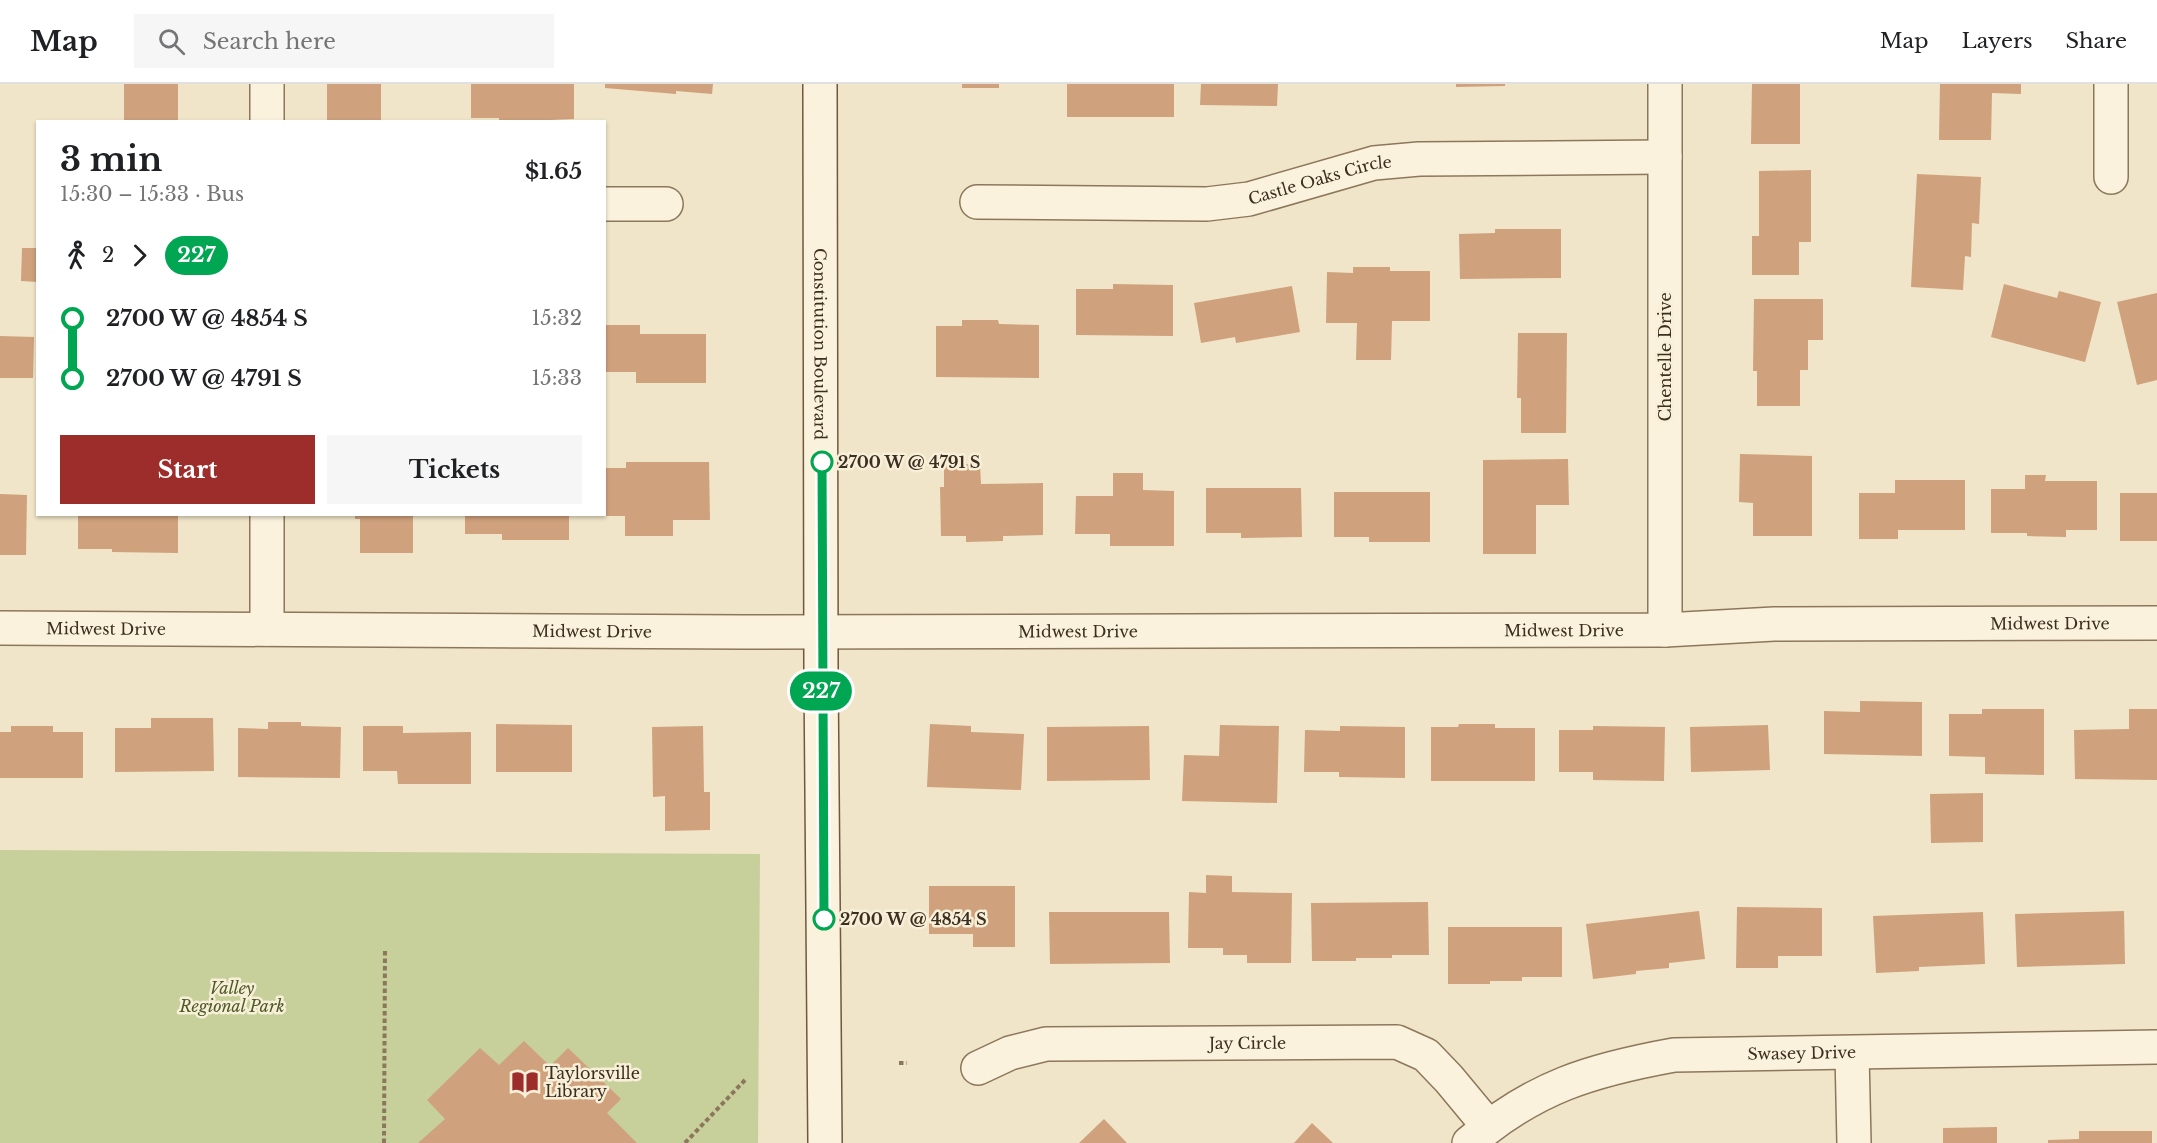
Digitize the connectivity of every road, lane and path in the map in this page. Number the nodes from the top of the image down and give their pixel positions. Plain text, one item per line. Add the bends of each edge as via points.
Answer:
1 (267, 84) edge
2 (820, 84) edge
3 (1665, 84) edge
4 (2111, 84) edge
5 (267, 120) edge
6 (1665, 157) junction
7 (2111, 177) dead end
8 (977, 202) dead end
9 (606, 204) edge
10 (666, 204) dead end
11 (267, 516) edge
12 (2157, 623) edge
13 (0, 628) edge
14 (267, 629) junction
15 (1665, 630) junction
16 (821, 632) junction
17 (385, 951) dead end
18 (2157, 1047) edge
19 (1852, 1053) junction
20 (899, 1063) dead end
21 (907, 1063) dead end
22 (978, 1068) dead end
23 (745, 1080) dead end
24 (1479, 1135) edge
25 (384, 1143) edge
26 (685, 1143) edge
27 (825, 1143) edge
28 (1854, 1143) edge

1 - 5 street
2 - 16 street, Constitution Boulevard
3 - 6 street, Chentelle Drive
4 - 7 street
6 - 8 street, Castle Oaks Circle via 1419,159 1374,163 1249,200 1207,204
6 - 15 street, Chentelle Drive
9 - 10 street
11 - 14 street
12 - 15 street, Midwest Drive via 1774,624
13 - 14 street, Midwest Drive
14 - 16 street, Midwest Drive
15 - 16 street, Midwest Drive
16 - 27 street, Constitution Boulevard
17 - 25 path
18 - 19 street, Swasey Drive
19 - 24 street, Swasey Drive via 1674,1055 1621,1065 1569,1081 1527,1101
19 - 28 street
20 - 21 path
22 - 24 street, Jay Circle via 1010,1053 1046,1044 1397,1042 1425,1055 1449,1079
23 - 26 path

